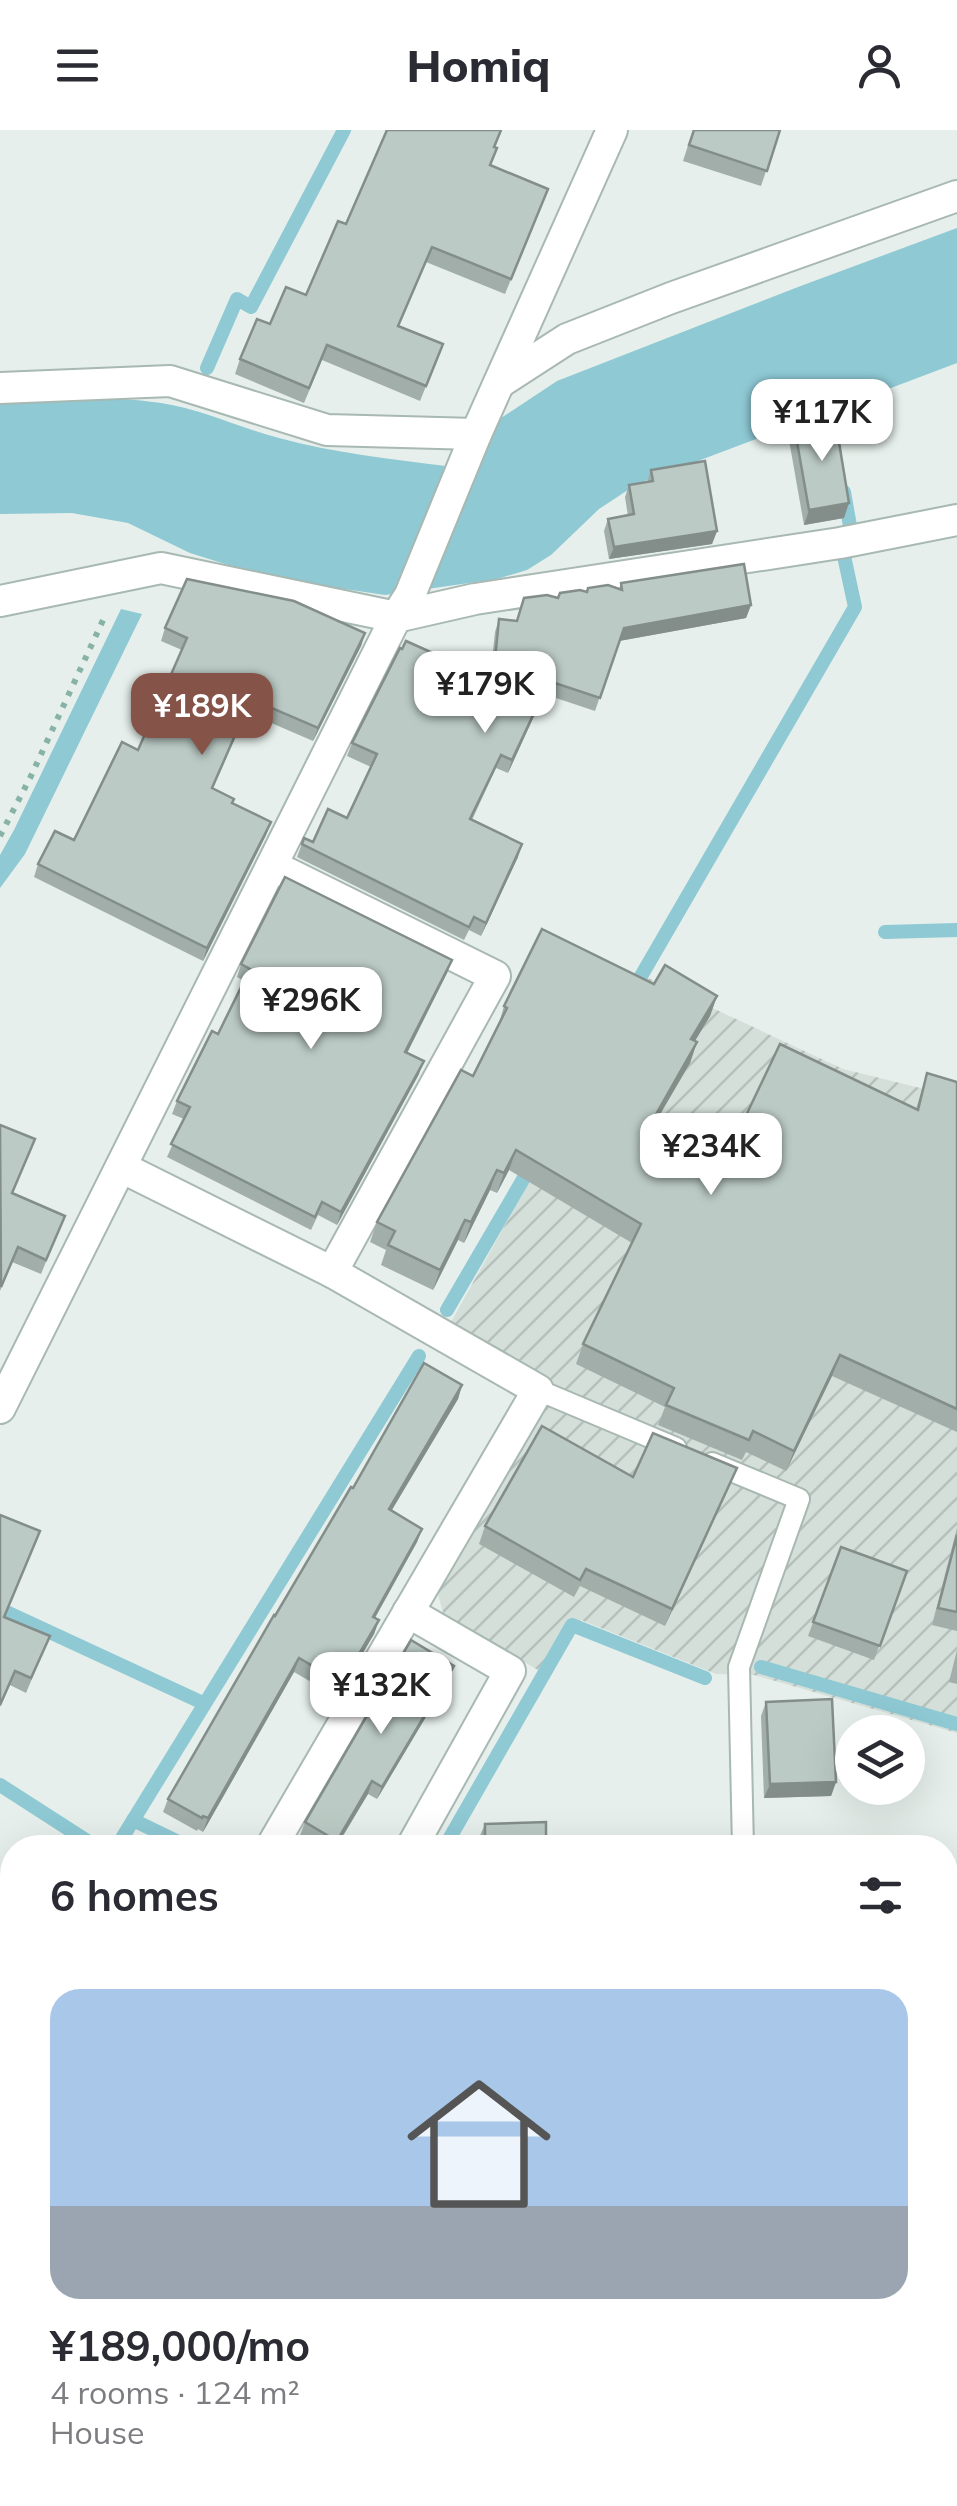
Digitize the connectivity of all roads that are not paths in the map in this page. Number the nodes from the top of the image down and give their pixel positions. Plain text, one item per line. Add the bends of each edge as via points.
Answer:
1 (612, 130) edge
2 (957, 196) edge
3 (500, 383) junction
4 (0, 388) edge
5 (476, 434) junction
6 (957, 520) edge
7 (0, 601) edge
8 (403, 606) junction
9 (273, 866) junction
10 (121, 1167) junction
11 (332, 1272) junction
12 (538, 1390) junction
13 (0, 1408) edge
14 (408, 1612) junction
15 (278, 1835) edge
16 (418, 1835) edge
17 (743, 1835) edge

1 - 3 street
2 - 3 street via 568,340
3 - 5 street
4 - 5 street via 170,381 327,430
5 - 8 street
6 - 8 street
7 - 8 street via 161,568
8 - 9 street
9 - 10 street
9 - 11 street via 495,976
10 - 11 street
10 - 13 street
11 - 12 street
12 - 14 street
12 - 17 lane via 799,1499 739,1667
14 - 15 street
14 - 16 street via 510,1671

